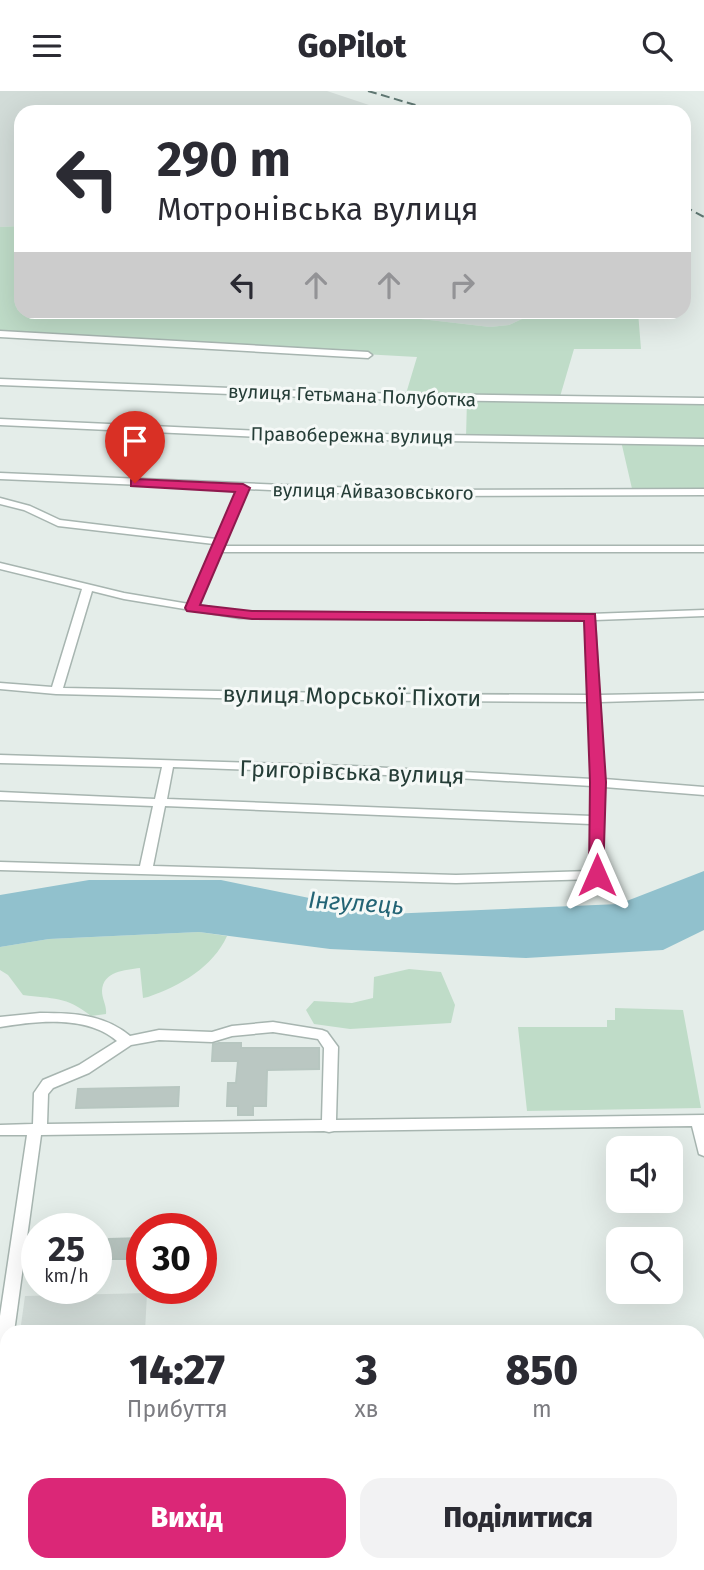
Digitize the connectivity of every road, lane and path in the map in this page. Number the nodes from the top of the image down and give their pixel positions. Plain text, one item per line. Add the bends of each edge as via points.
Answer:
1 (0, 334) edge
2 (368, 355) dead end
3 (0, 382) edge
4 (704, 401) edge
5 (0, 422) edge
6 (704, 442) edge
7 (0, 476) edge
8 (243, 488) junction
9 (704, 492) edge
10 (0, 501) edge
11 (219, 545) junction
12 (704, 549) edge
13 (0, 566) edge
14 (89, 587) junction
15 (192, 608) junction
16 (704, 613) edge
17 (590, 617) junction
18 (0, 686) edge
19 (56, 691) junction
20 (704, 696) edge
21 (594, 700) junction
22 (0, 759) edge
23 (168, 765) junction
24 (598, 782) junction
25 (704, 791) edge
26 (0, 796) edge
27 (161, 802) junction
28 (597, 820) junction
29 (0, 866) edge
30 (146, 868) junction
31 (0, 1022) edge
32 (127, 1041) junction
33 (701, 1120) edge
34 (329, 1127) junction
35 (38, 1129) junction
36 (0, 1130) edge
37 (704, 1150) edge
38 (7, 1325) edge

1 - 2 street
3 - 4 street, вулиця Гетьмана Полуботка via 381,396
5 - 6 street, Правобережна вулиця via 308,436
7 - 8 street, вулиця Айвазовського
8 - 9 street, вулиця Айвазовського via 404,493
8 - 11 street
10 - 11 street via 58,523
11 - 12 street
11 - 15 street
13 - 14 street
14 - 15 street
14 - 19 street
15 - 17 street via 252,615
16 - 17 street
17 - 21 street
18 - 19 street, вулиця Морської Піхоти
19 - 21 street, вулиця Морської Піхоти
20 - 21 street, вулиця Морської Піхоти
21 - 24 street
22 - 23 street, Григорівська вулиця
23 - 24 street, Григорівська вулиця
23 - 27 street
24 - 25 street, Григорівська вулиця
24 - 28 street
26 - 27 street
27 - 28 street
27 - 30 street
28 - 30 street via 597,875 456,879
29 - 30 street
31 - 32 street via 71,1019 109,1027
32 - 34 street via 159,1035 212,1037 273,1027 322,1035 331,1047
32 - 35 street via 84,1069 48,1084 41,1093
33 - 34 street
33 - 37 street
34 - 35 street
35 - 36 street
35 - 38 street

